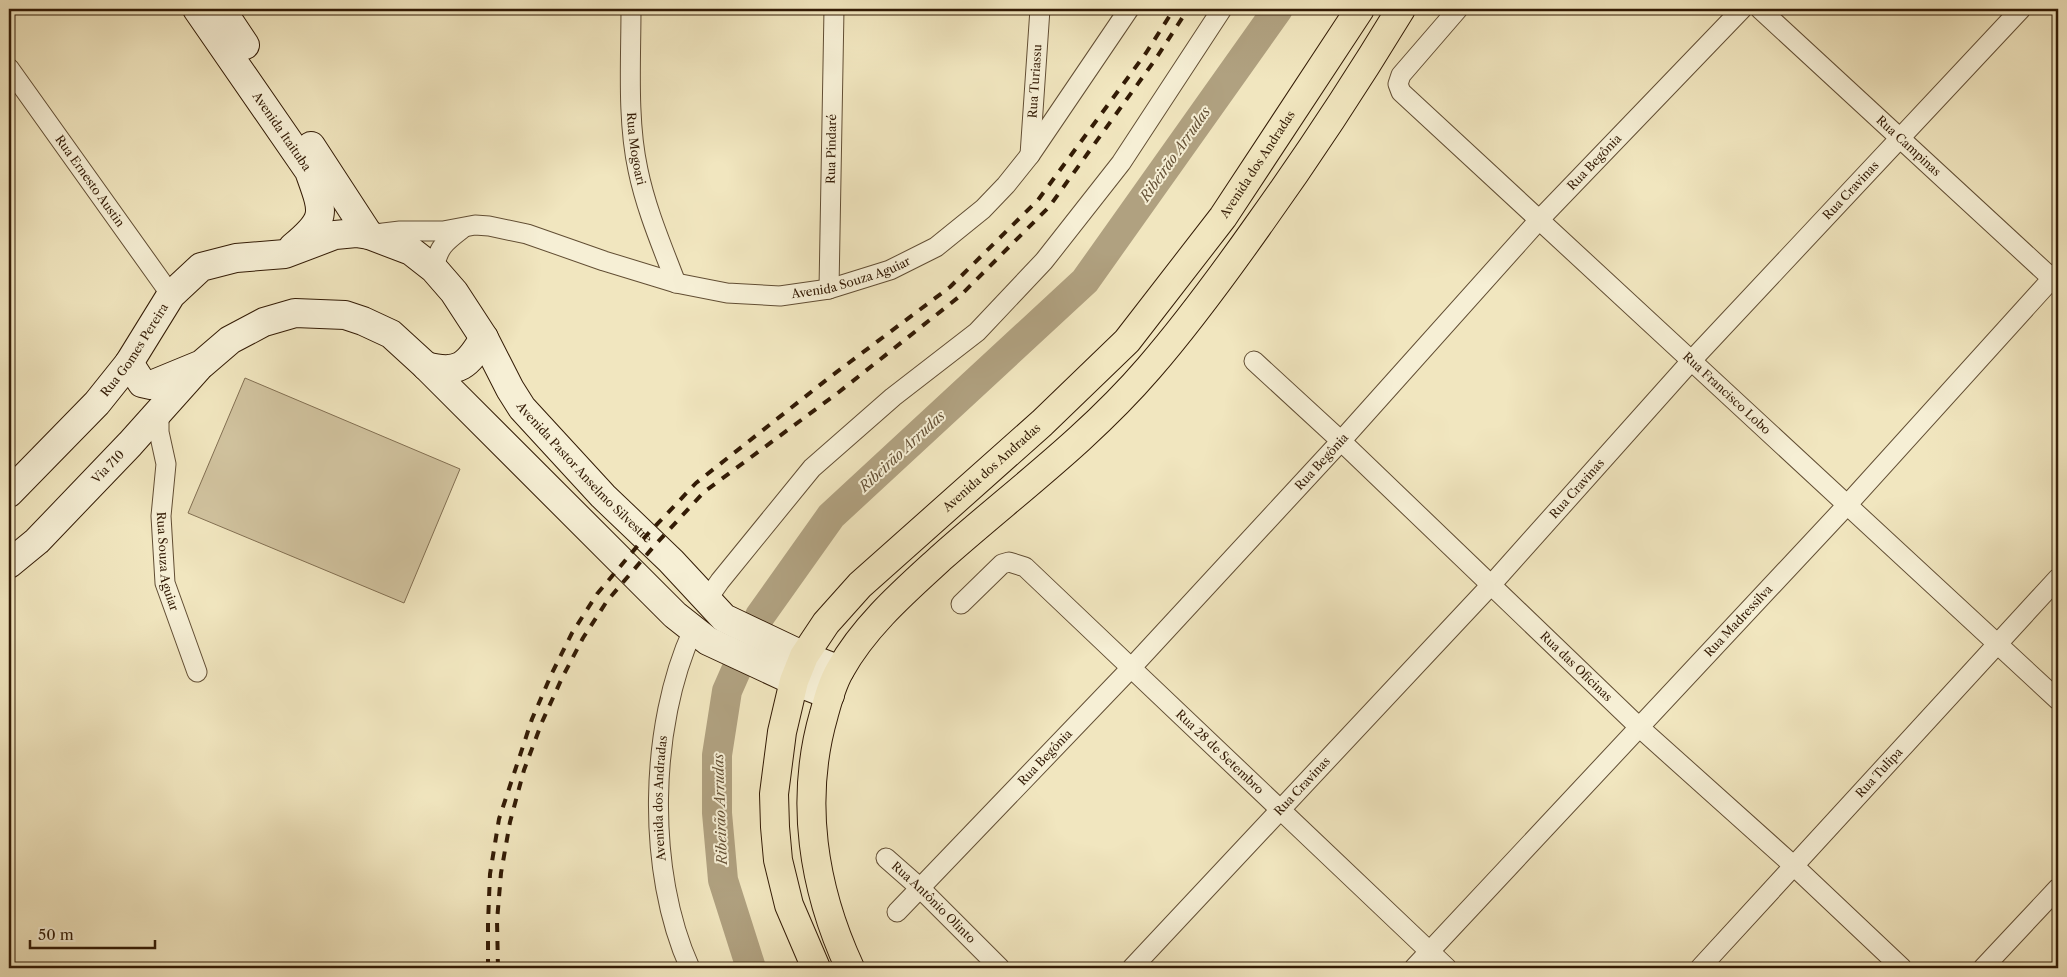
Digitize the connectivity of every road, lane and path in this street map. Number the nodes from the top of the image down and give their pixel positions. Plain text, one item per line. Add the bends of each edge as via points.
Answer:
1 (197, 9) edge
2 (221, 9) edge
3 (631, 9) edge
4 (834, 9) edge
5 (1040, 9) edge
6 (1129, 9) edge
7 (1222, 9) edge
8 (1360, 9) edge
9 (1458, 9) edge
10 (1742, 9) edge
11 (1760, 9) edge
12 (2021, 9) edge
13 (1400, 14) edge
14 (9, 68) edge
15 (1900, 139) junction
16 (1030, 155) junction
17 (1538, 221) junction
18 (463, 228) junction
19 (369, 235) junction
20 (284, 254) junction
21 (434, 269) junction
22 (2056, 278) edge
23 (676, 282) junction
24 (829, 289) junction
25 (171, 295) junction
26 (484, 338) junction
27 (1692, 360) junction
28 (1254, 361) dead end
29 (129, 363) junction
30 (202, 364) junction
31 (426, 366) junction
32 (159, 412) junction
33 (1342, 441) junction
34 (130, 444) junction
35 (163, 447) junction
36 (9, 494) edge
37 (1848, 504) junction
38 (9, 564) edge
39 (2058, 578) edge
40 (1491, 585) junction
41 (961, 604) dead end
42 (715, 610) junction
43 (700, 635) junction
44 (1998, 643) junction
45 (791, 665) junction
46 (1132, 667) junction
47 (197, 672) dead end
48 (835, 682) junction
49 (2058, 700) edge
50 (1639, 727) junction
51 (1280, 809) junction
52 (886, 858) dead end
53 (1794, 866) junction
54 (919, 887) junction
55 (2058, 888) edge
56 (897, 912) dead end
57 (1429, 952) junction
58 (690, 968) edge
59 (816, 968) edge
60 (850, 968) edge
61 (1000, 968) edge
62 (1132, 968) edge
63 (1414, 968) edge
64 (1447, 968) edge
65 (1700, 968) edge
66 (1902, 968) edge
67 (1984, 968) edge

1 - 20 main road, Avenida Itaituba via 308,172 319,198 320,216 313,230
2 - 19 main road, Avenida Itaituba
3 - 23 street, Rua Mogoari via 632,131 637,170
4 - 24 street, Rua Pindaré
5 - 16 street, Rua Turiassu
6 - 16 street, Avenida Souza Aguiar
7 - 42 street via 1121,164 1044,261 977,332 812,468 720,581
8 - 45 main road, Avenida dos Andradas via 1223,217 1127,341 1042,423 860,585
9 - 17 street, Rua Francisco Lobo via 1401,75 1398,84 1401,92
10 - 17 street, Rua Begônia
11 - 15 street, Rua Campinas
12 - 15 street, Rua Cravinas
13 - 48 main road via 1291,180 1208,297 1149,368 1077,442 899,596 875,623
14 - 25 street, Rua Ernesto Austin
15 - 22 street, Rua Campinas
15 - 27 street, Rua Cravinas
16 - 24 street, Avenida Souza Aguiar via 983,209 936,247 890,270
17 - 27 street, Rua Francisco Lobo
17 - 33 street, Rua Begônia
18 - 19 street, Avenida Souza Aguiar
18 - 21 street via 444,243 437,254
18 - 23 street, Avenida Souza Aguiar via 489,226 527,234
19 - 20 main road, Rua Gomes Pereira via 335,235
19 - 21 main road, Avenida Pastor Anselmo Silvestre via 411,251
20 - 25 main road, Rua Gomes Pereira via 236,258 201,267
21 - 26 main road, Avenida Pastor Anselmo Silvestre via 454,292
22 - 37 street, Rua Madressilva
23 - 24 street, Avenida Souza Aguiar via 728,293 780,296
25 - 29 main road, Rua Gomes Pereira
26 - 31 main road via 472,358 463,365 441,370
26 - 42 main road, Avenida Pastor Anselmo Silvestre via 510,389 536,426 671,561
27 - 37 street, Rua Francisco Lobo
27 - 40 street, Rua Cravinas
28 - 33 street, Rua das Oficinas
29 - 30 main road via 142,383 151,385
29 - 36 main road, Rua Gomes Pereira via 98,403
30 - 31 main road, Avenida Pastor Anselmo Silvestre via 230,340 264,322 295,313 323,313 345,315 391,334
30 - 32 main road, Via 710
31 - 43 main road, Avenida Pastor Anselmo Silvestre via 675,615
32 - 34 main road, Via 710
32 - 35 street, Rua Souza Aguiar
33 - 40 street, Rua das Oficinas
33 - 46 street, Rua Begônia
34 - 35 street via 146,437 154,438
34 - 38 main road, Via 710 via 37,541
35 - 47 street, Rua Souza Aguiar via 166,464 161,516 164,583
37 - 44 street, Rua Francisco Lobo
37 - 50 street, Rua Madressilva
39 - 44 street, Rua Tulipa
40 - 50 street, Rua das Oficinas
40 - 51 street, Rua Cravinas
41 - 46 street, Rua 28 de Setembro via 1002,564 1010,562 1025,567
42 - 45 main road, Avenida Pastor Anselmo Silvestre
43 - 45 main road, Avenida Pastor Anselmo Silvestre
43 - 58 street, Avenida dos Andradas via 678,670 667,710 658,815 668,896 683,954
44 - 49 street, Rua Francisco Lobo
44 - 53 street, Rua Tulipa
45 - 48 main road, Avenida Pastor Anselmo Silvestre
45 - 59 main road, Avenida dos Andradas via 777,763 775,827 778,860 790,905
46 - 51 street, Rua 28 de Setembro
46 - 54 street, Rua Begônia
48 - 60 main road via 819,730 813,767 811,831 832,926
50 - 53 street, Rua das Oficinas
50 - 57 street, Rua Madressilva
51 - 57 street, Rua 28 de Setembro
51 - 62 street, Rua Cravinas
52 - 54 street, Rua Antônio Olinto
53 - 65 street, Rua Tulipa
53 - 66 street, Rua das Oficinas
54 - 56 street, Rua Begônia
54 - 61 street, Rua Antônio Olinto
55 - 67 street
57 - 63 street, Rua Madressilva
57 - 64 street, Rua 28 de Setembro

